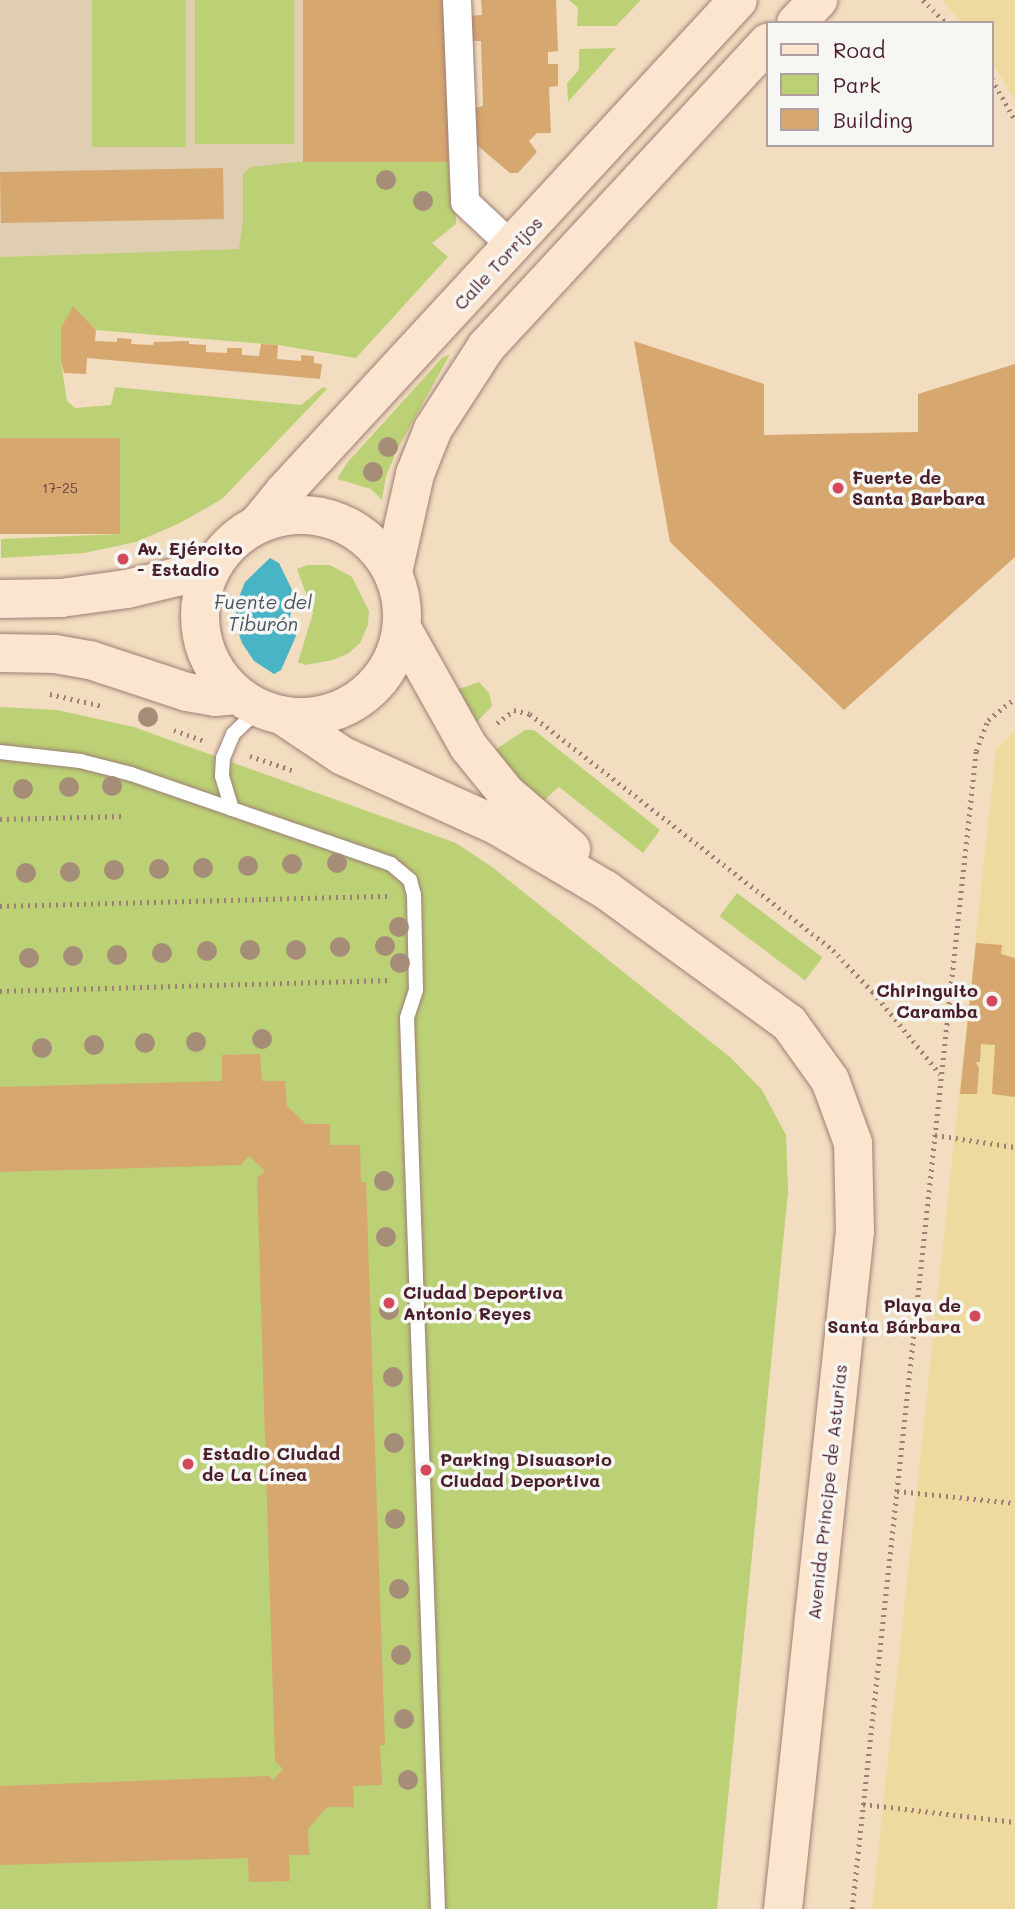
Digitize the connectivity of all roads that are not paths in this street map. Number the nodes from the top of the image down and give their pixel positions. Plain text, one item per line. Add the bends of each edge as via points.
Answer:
1 (457, 0) edge
2 (738, 0) edge
3 (785, 0) edge
4 (818, 0) edge
5 (774, 21) edge
6 (798, 21) edge
7 (766, 36) edge
8 (513, 247) junction
9 (257, 525) junction
10 (216, 561) junction
11 (393, 572) junction
12 (0, 600) edge
13 (403, 630) junction
14 (0, 653) edge
15 (260, 707) junction
16 (0, 752) edge
17 (232, 809) junction
18 (606, 890) junction
19 (438, 1909) edge
20 (783, 1909) edge

1 - 8 street via 465,202
2 - 8 main road, Calle Torrijos
3 - 5 main road
4 - 6 main road
7 - 11 main road via 486,347 433,429 415,474
8 - 9 main road, Calle Torrijos
9 - 10 main road via 235,539
9 - 11 main road via 282,517 315,516 339,522 375,546
10 - 12 main road via 177,577 127,589
10 - 15 main road via 205,584 200,628 206,651 219,676
11 - 13 main road via 402,598
13 - 15 main road via 393,661 359,700 315,717
13 - 18 main road, Avenida Príncipe de Asturias via 468,746 506,793 586,861
14 - 15 main road via 89,660 187,692
15 - 17 lane via 233,734 223,758 222,776
15 - 18 main road, Avenida Príncipe de Asturias via 343,756 496,825
16 - 17 lane via 79,761
17 - 19 lane via 391,864 410,880 414,895 416,979 414,1005 407,1018
18 - 20 main road, Avenida Príncipe de Asturias via 789,1023 830,1080 853,1143 855,1231

